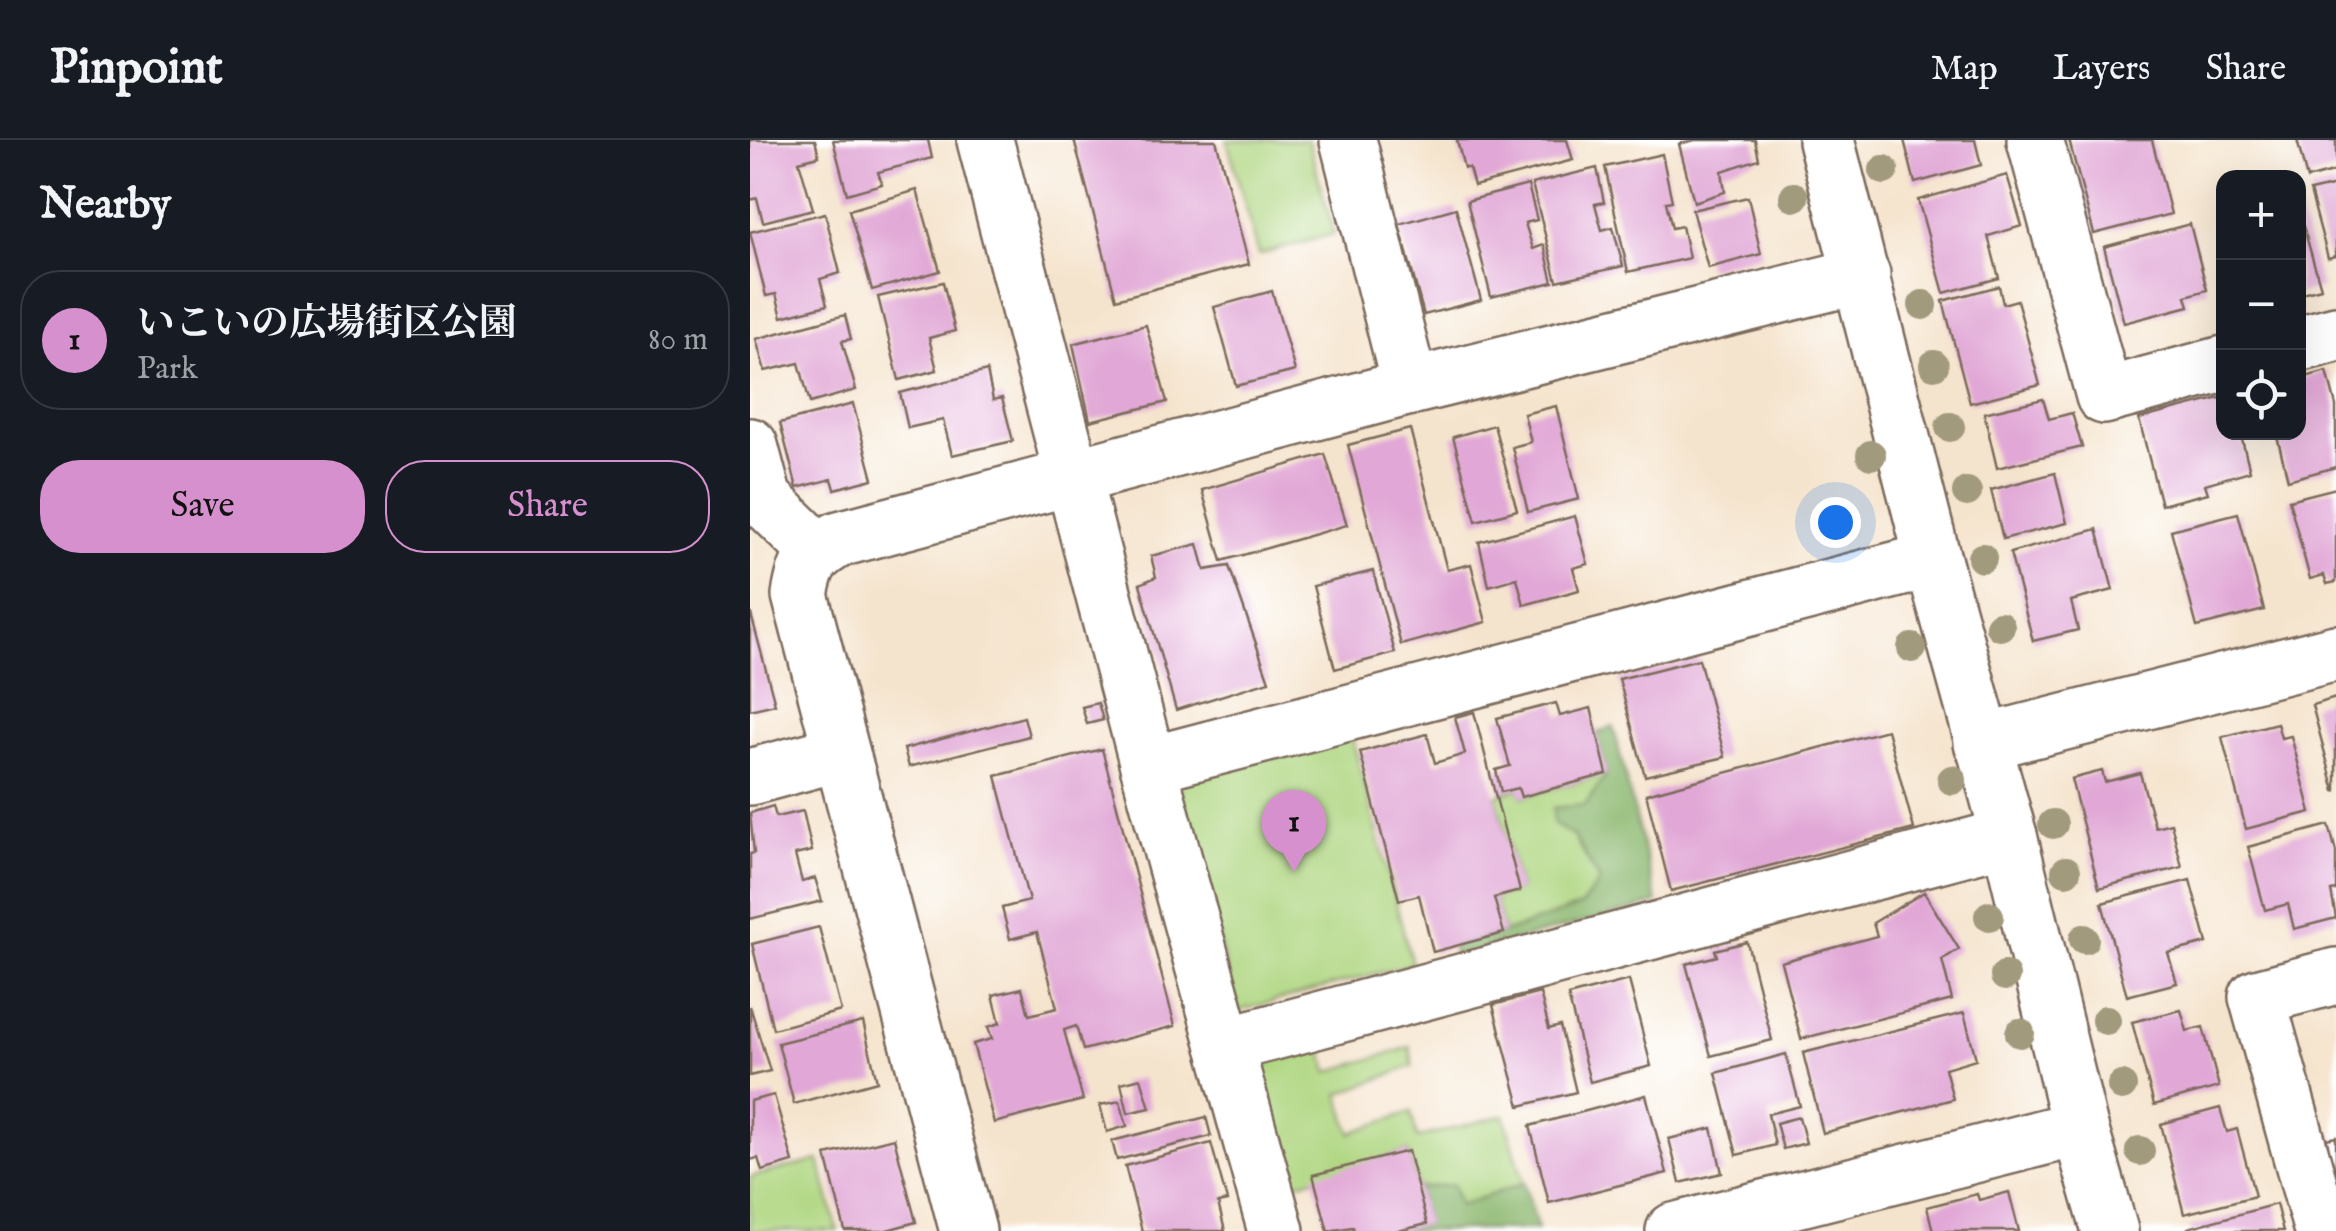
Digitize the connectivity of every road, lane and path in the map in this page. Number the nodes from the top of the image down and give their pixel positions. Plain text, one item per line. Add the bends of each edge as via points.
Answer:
1 (984, 140) edge
2 (1348, 140) edge
3 (1826, 140) edge
4 (2035, 140) edge
5 (1862, 276) junction
6 (2336, 334) edge
7 (2306, 342) edge
8 (2216, 366) edge
9 (1410, 388) junction
10 (750, 446) edge
11 (1073, 479) junction
12 (818, 552) junction
13 (1933, 560) junction
14 (2336, 653) edge
15 (1982, 743) junction
16 (840, 753) junction
17 (1148, 765) junction
18 (750, 777) edge
19 (2009, 836) junction
20 (2336, 976) edge
21 (1225, 1045) junction
22 (2080, 1128) junction
23 (968, 1231) edge
24 (1276, 1231) edge
25 (1674, 1231) edge
26 (2110, 1231) edge
27 (2322, 1231) edge

1 - 11 street
2 - 9 street
3 - 5 street
4 - 8 street via 2104,396
5 - 9 street
5 - 13 street
6 - 7 street
9 - 11 street
10 - 12 street via 764,499
11 - 12 street via 839,539
11 - 17 street
12 - 16 street via 805,567 800,595
13 - 15 street
13 - 17 street
14 - 15 street
15 - 19 street
16 - 18 street
16 - 23 street
17 - 21 street
19 - 21 street
19 - 22 street
20 - 27 street via 2256,997
21 - 24 street
22 - 25 street
22 - 26 street

